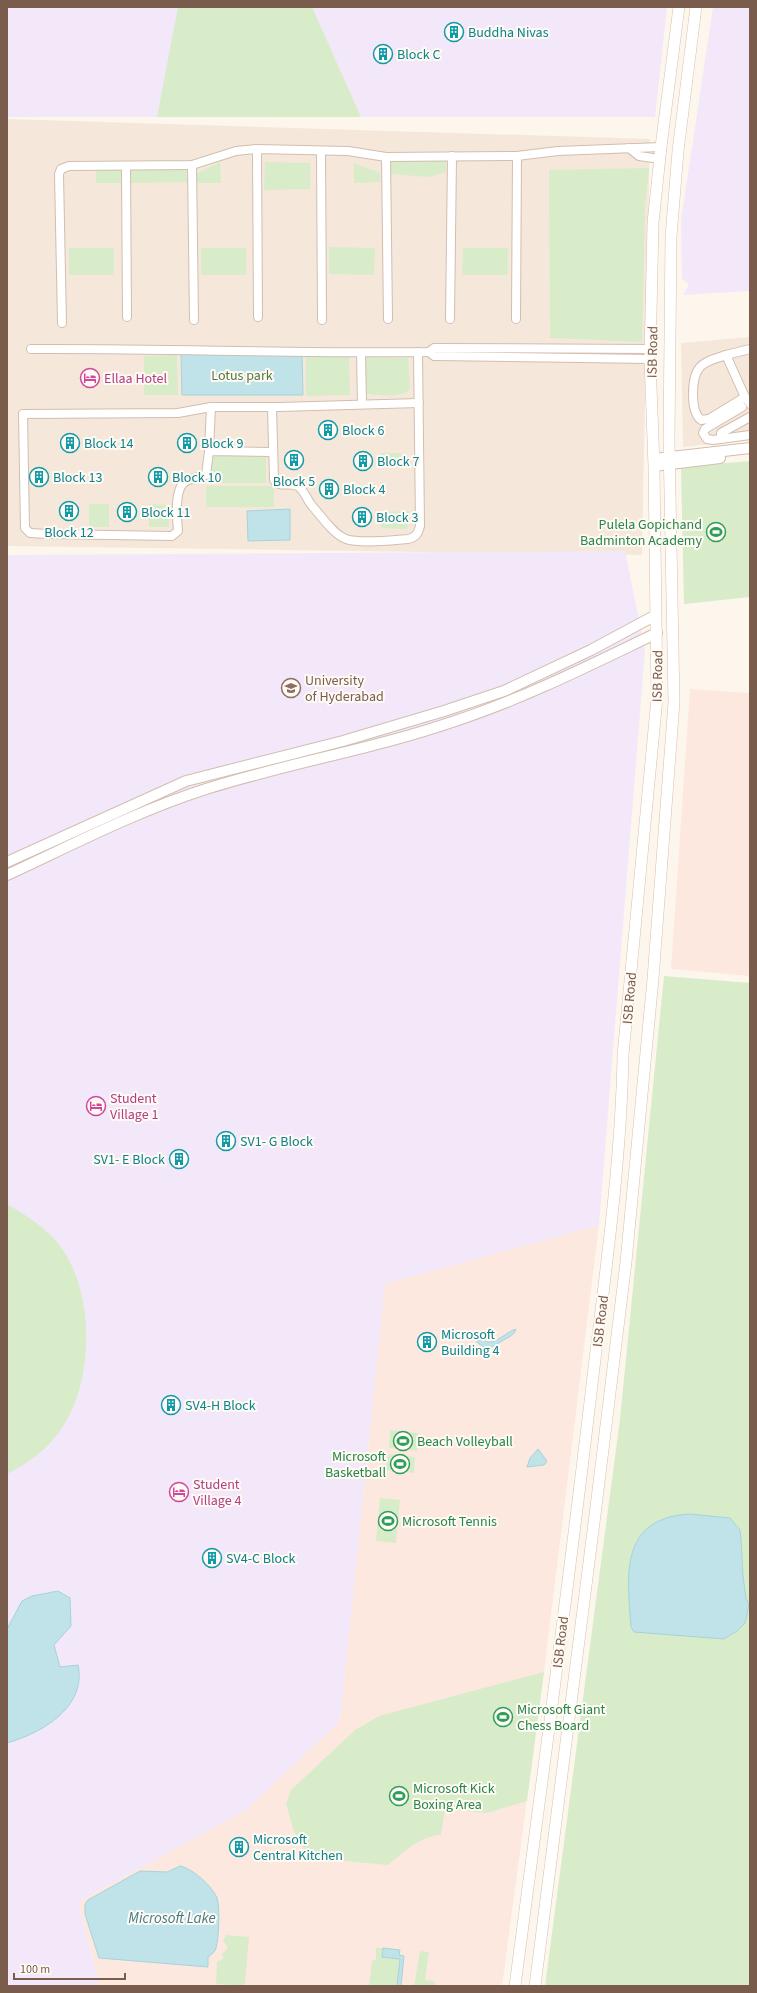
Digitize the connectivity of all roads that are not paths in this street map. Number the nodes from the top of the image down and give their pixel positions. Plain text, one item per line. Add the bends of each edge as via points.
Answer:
1 (680, 7) edge
2 (696, 7) edge
3 (257, 149) junction
4 (321, 151) junction
5 (660, 153) junction
6 (452, 156) junction
7 (517, 156) junction
8 (386, 157) junction
9 (192, 165) junction
10 (126, 166) junction
11 (127, 317) dead end
12 (258, 318) dead end
13 (450, 318) dead end
14 (388, 319) dead end
15 (516, 319) dead end
16 (194, 320) dead end
17 (322, 320) dead end
18 (62, 323) dead end
19 (31, 349) dead end
20 (750, 349) edge
21 (418, 352) junction
22 (361, 353) junction
23 (651, 354) junction
24 (726, 355) junction
25 (418, 403) junction
26 (746, 403) edge
27 (362, 404) junction
28 (211, 407) junction
29 (272, 407) junction
30 (750, 417) edge
31 (750, 435) edge
32 (721, 439) junction
33 (750, 448) edge
34 (209, 451) junction
35 (272, 452) junction
36 (750, 454) edge
37 (670, 460) junction
38 (654, 462) junction
39 (656, 616) junction
40 (657, 633) junction
41 (7, 862) edge
42 (7, 875) edge
43 (515, 1986) edge
44 (535, 1986) edge

1 - 5 main road, ISB Road
2 - 37 main road, ISB Road via 678,151 671,237
3 - 4 street
3 - 9 street via 236,151
3 - 12 street
4 - 8 street via 348,151
4 - 17 street
5 - 7 street via 639,156 629,148 558,151
5 - 23 main road, ISB Road via 653,223
6 - 7 street
6 - 8 street
6 - 13 street
7 - 15 street
8 - 14 street
9 - 10 street
9 - 16 street
10 - 11 street
10 - 18 street via 69,166 61,169 59,174
19 - 22 street via 130,348
20 - 24 street
21 - 22 street
21 - 23 street via 429,352 434,356
21 - 25 street
22 - 27 street
23 - 38 main road, ISB Road
24 - 26 street
24 - 26 street via 709,361 698,370 693,398 697,417 704,421
25 - 27 street
25 - 35 street via 420,526 414,537 346,539 334,531 310,504 300,488 296,485 276,483
26 - 32 street via 703,430 707,439
27 - 29 street
28 - 29 street
28 - 34 street
28 - 34 street via 178,413 23,414 25,528 30,533 48,534 172,536 178,531 176,516 179,488 184,482 206,475
29 - 35 street
30 - 32 street via 721,433
31 - 32 street
33 - 37 street
34 - 35 street
36 - 37 street
37 - 38 street
37 - 44 main road, ISB Road via 674,702 653,979 626,1262
38 - 39 main road, ISB Road
39 - 40 main road, ISB Road
39 - 41 street via 504,691 343,741 186,781
40 - 42 street via 516,700 453,722 322,760 205,790 142,813
40 - 43 main road, ISB Road via 658,698 623,1055 622,1098 608,1244 578,1509

